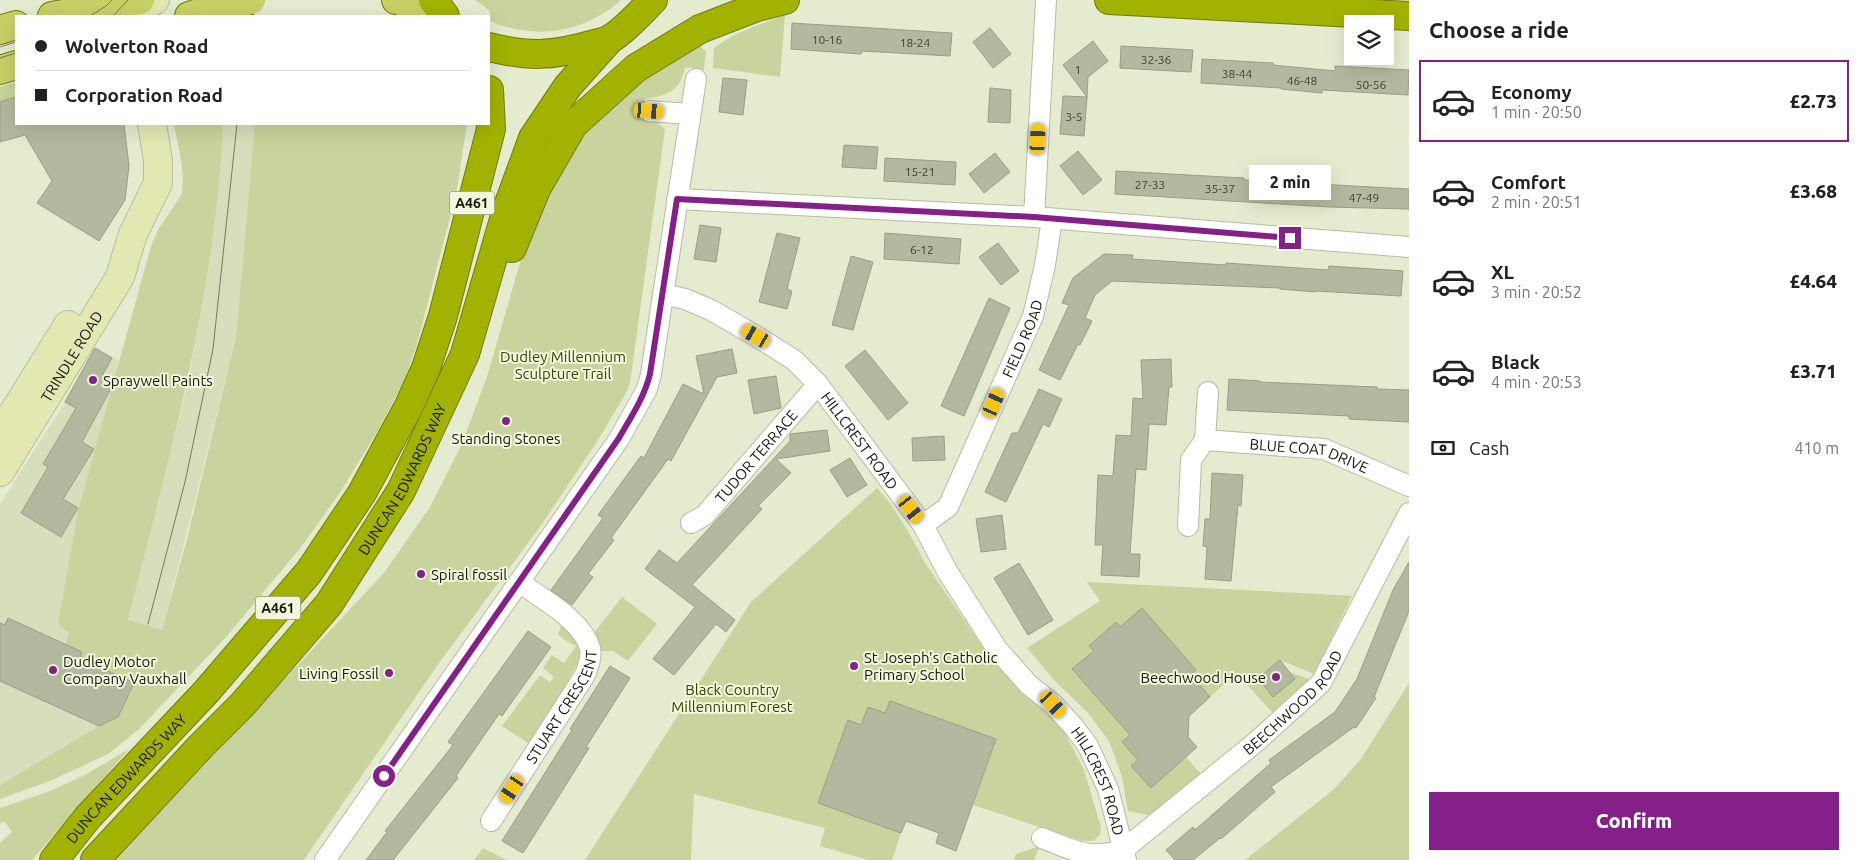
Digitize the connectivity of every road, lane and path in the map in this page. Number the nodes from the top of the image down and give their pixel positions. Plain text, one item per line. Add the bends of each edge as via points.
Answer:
1 (140, 0) edge
2 (155, 0) edge
3 (252, 0) edge
4 (396, 0) edge
5 (433, 0) edge
6 (652, 0) edge
7 (784, 0) edge
8 (1046, 0) edge
9 (1109, 0) edge
10 (198, 14) edge
11 (58, 15) edge
12 (137, 15) edge
13 (429, 15) edge
14 (444, 15) edge
15 (1409, 16) edge
16 (15, 25) edge
17 (0, 30) edge
18 (610, 39) junction
19 (490, 47) edge
20 (15, 66) edge
21 (0, 70) edge
22 (696, 79) dead end
23 (490, 110) edge
24 (649, 111) dead end
25 (690, 114) junction
26 (152, 125) edge
27 (677, 199) junction
28 (1043, 218) junction
29 (133, 234) junction
30 (1409, 247) edge
31 (663, 294) junction
32 (818, 384) junction
33 (1208, 392) dead end
34 (0, 434) edge
35 (1206, 440) junction
36 (0, 472) edge
37 (1409, 486) edge
38 (388, 511) junction
39 (1409, 513) edge
40 (691, 523) dead end
41 (923, 525) junction
42 (1188, 526) dead end
43 (519, 582) junction
44 (491, 821) dead end
45 (1042, 838) dead end
46 (1125, 855) edge
47 (54, 860) edge
48 (95, 860) edge
49 (325, 860) edge

1 - 11 main road
2 - 12 main road via 142,7
3 - 10 main road, bridge
4 - 13 main road
5 - 14 highway
6 - 18 highway, A461
7 - 38 highway via 700,29 636,68 573,125 536,189 516,237 487,334 458,409 422,483
8 - 28 street, FIELD ROAD
9 - 15 highway
16 - 17 main road
18 - 19 highway, A461 via 550,54 517,54
18 - 38 highway, DUNCAN EDWARDS WAY / A461 via 568,86 533,138 507,209 466,354 401,491
20 - 21 main road
22 - 25 street
23 - 47 highway, DUNCAN EDWARDS WAY / A461 via 491,129 426,368 410,406 362,493 309,572 206,692 88,817
24 - 25 street
25 - 27 street
26 - 29 main road, TRINDLE ROAD via 158,183
27 - 28 street
27 - 31 street
28 - 30 street
28 - 41 street, FIELD ROAD via 1046,265 1032,316 948,507
29 - 34 main road, TRINDLE ROAD via 96,281
29 - 36 main road, TRINDLE ROAD via 120,277
31 - 32 street, HILLCREST ROAD via 702,306 756,336 794,360
31 - 43 street via 646,389 619,438
32 - 40 street, TUDOR TERRACE via 705,515
32 - 41 street, HILLCREST ROAD
33 - 35 street
35 - 37 street, BLUE COAT DRIVE via 1324,449
35 - 42 street via 1191,460
38 - 48 highway, DUNCAN EDWARDS WAY / A461 via 329,604 243,704
39 - 46 street, BEECHWOOD ROAD via 1321,683
41 - 46 street, HILLCREST ROAD via 947,571 997,649 1029,685 1069,721 1088,746 1108,789
43 - 44 street, STUART CRESCENT via 575,623 590,650 590,662 585,676
43 - 49 street
45 - 46 street, HILLCREST ROAD via 1084,855

